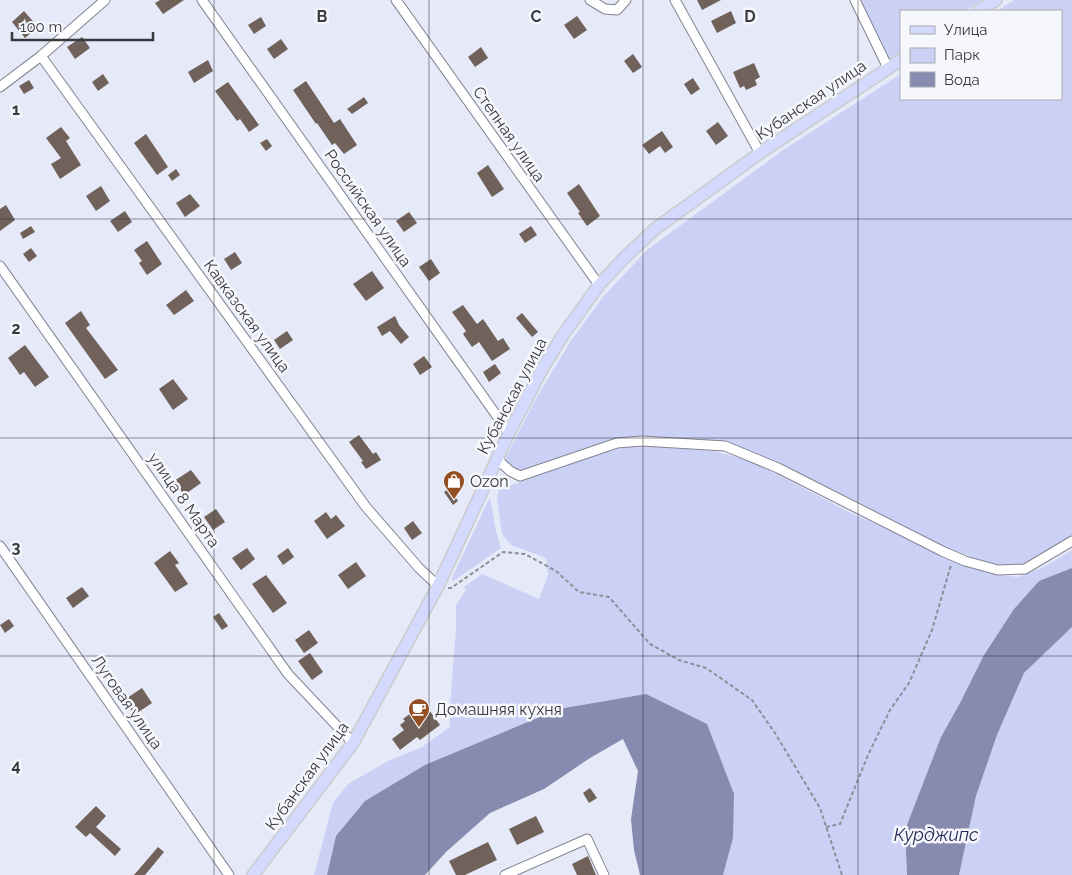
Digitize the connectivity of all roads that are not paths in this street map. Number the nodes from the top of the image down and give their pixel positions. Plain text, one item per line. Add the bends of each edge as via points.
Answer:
1 (105, 0) edge
2 (202, 0) edge
3 (396, 0) edge
4 (590, 0) edge
5 (626, 0) edge
6 (675, 0) edge
7 (855, 0) edge
8 (996, 0) edge
9 (980, 10) edge
10 (41, 56) junction
11 (900, 61) edge
12 (888, 68) junction
13 (0, 87) edge
14 (760, 153) junction
15 (0, 266) edge
16 (599, 286) junction
17 (509, 433) junction
18 (497, 459) junction
19 (1072, 541) edge
20 (0, 546) edge
21 (438, 586) junction
22 (353, 744) junction
23 (229, 875) edge
24 (254, 875) edge
25 (505, 875) edge
26 (604, 875) edge

1 - 10 street
2 - 17 street, Российская улица
3 - 16 street, Степная улица
4 - 5 street via 617,10
6 - 14 street
7 - 12 street
8 - 9 main road
10 - 13 street
10 - 21 street, Кавказская улица via 366,507
11 - 12 main road, Кубанская улица
12 - 14 main road, Кубанская улица
14 - 16 main road, Кубанская улица via 655,229
15 - 22 street, улица 8 Марта via 288,674
16 - 17 main road, Кубанская улица via 563,335
17 - 18 main road, Кубанская улица
18 - 19 street via 520,476 617,443 642,441 725,446 778,468 954,556 998,570 1025,569
18 - 21 main road, Кубанская улица
20 - 23 street, Луговая улица
21 - 22 main road, Кубанская улица
22 - 24 main road, Кубанская улица
25 - 26 street via 587,839

